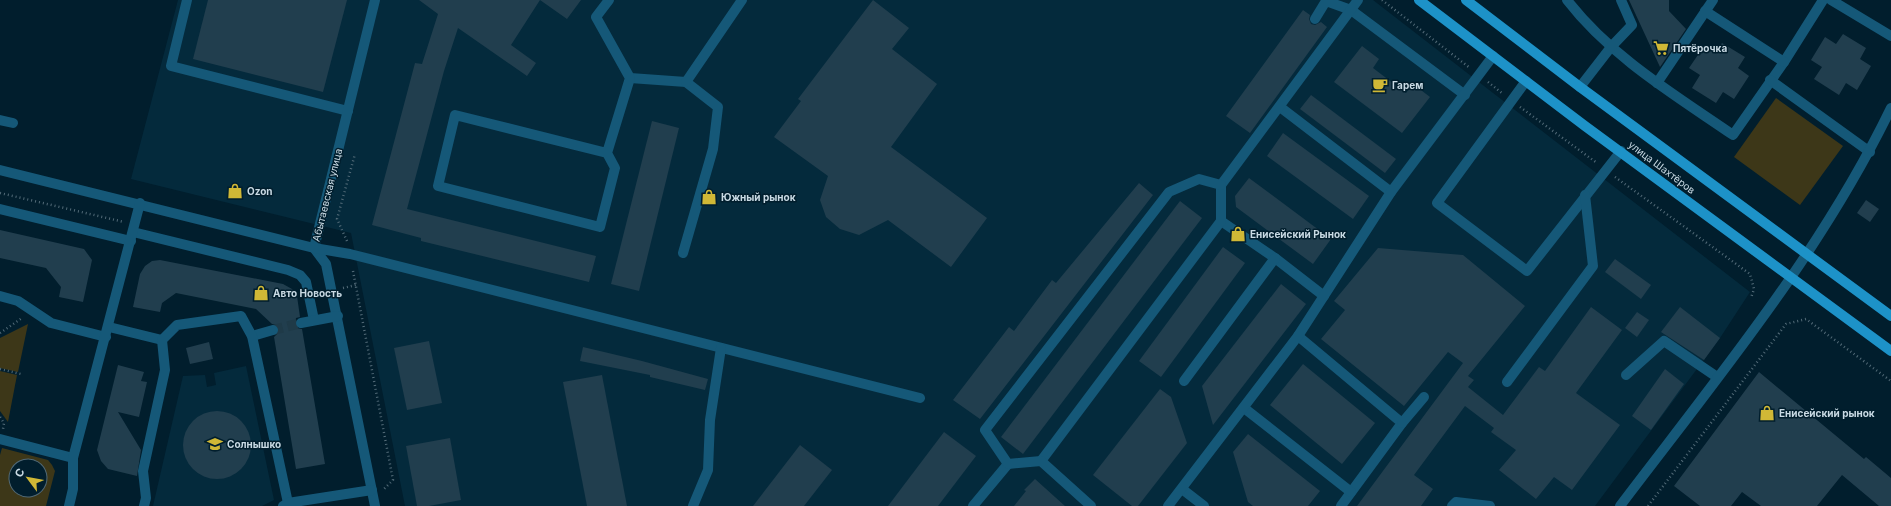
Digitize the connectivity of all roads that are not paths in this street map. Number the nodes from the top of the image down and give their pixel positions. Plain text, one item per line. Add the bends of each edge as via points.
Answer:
1 (187, 0) edge
2 (375, 0) edge
3 (609, 0) edge
4 (742, 0) edge
5 (1358, 0) edge
6 (1419, 0) edge
7 (1466, 0) edge
8 (1568, 0) edge
9 (1620, 0) edge
10 (1713, 0) edge
11 (1823, 0) edge
12 (1831, 0) edge
13 (1351, 10) junction
14 (1705, 12) junction
15 (1315, 18) dead end
16 (1891, 36) edge
17 (1611, 47) junction
18 (1493, 56) junction
19 (1784, 62) junction
20 (630, 78) junction
21 (1770, 80) junction
22 (1526, 81) junction
23 (686, 82) junction
24 (1657, 83) junction
25 (1580, 87) junction
26 (1465, 94) junction
27 (1280, 108) junction
28 (1891, 108) edge
29 (348, 111) junction
30 (0, 120) edge
31 (12, 123) dead end
32 (1621, 151) junction
33 (1870, 152) junction
34 (607, 153) junction
35 (0, 170) edge
36 (1221, 185) junction
37 (1391, 192) junction
38 (1584, 195) junction
39 (140, 203) junction
40 (0, 209) edge
41 (1221, 221) junction
42 (132, 237) junction
43 (314, 248) junction
44 (683, 253) dead end
45 (1806, 255) junction
46 (1275, 258) junction
47 (1790, 277) junction
48 (0, 296) edge
49 (1324, 296) junction
50 (338, 316) junction
51 (1891, 316) edge
52 (314, 320) junction
53 (301, 323) tunnel mouth
54 (108, 327) junction
55 (273, 330) tunnel mouth
56 (252, 336) junction
57 (1298, 336) junction
58 (106, 337) junction
59 (162, 340) junction
60 (721, 348) junction
61 (1891, 351) edge
62 (1626, 374) dead end
63 (1717, 377) junction
64 (1184, 381) dead end
65 (1507, 382) dead end
66 (1424, 397) dead end
67 (920, 398) dead end
68 (1244, 408) junction
69 (1402, 424) junction
70 (0, 439) edge
71 (73, 458) junction
72 (1041, 461) junction
73 (1008, 464) junction
74 (1182, 489) junction
75 (372, 490) junction
76 (1351, 492) junction
77 (285, 504) edge
78 (69, 506) edge
79 (144, 506) edge
80 (375, 506) edge
81 (693, 506) edge
82 (973, 506) edge
83 (1091, 506) edge
84 (1168, 506) edge
85 (1204, 506) edge
86 (1341, 506) edge
87 (1452, 506) edge
88 (1490, 506) edge
89 (1620, 506) edge

1 - 29 street via 171,66
2 - 29 street, Абытаевская улица
3 - 20 street via 596,17
4 - 23 street
5 - 13 street
6 - 18 main road, улица Шахтёров
7 - 25 main road, улица Шахтёров
8 - 17 street
9 - 17 street via 1632,25
10 - 14 street
11 - 19 street
12 - 16 street
13 - 15 street via 1326,1
13 - 26 street
13 - 27 street
14 - 19 street
14 - 24 street
17 - 24 street
17 - 25 street
18 - 22 main road, улица Шахтёров
18 - 26 street
19 - 21 street
20 - 23 street
20 - 34 street
21 - 24 street via 1733,135
21 - 33 street
22 - 32 main road, улица Шахтёров
22 - 38 street via 1437,203 1527,271
23 - 44 street via 718,107 713,149
25 - 45 main road, улица Шахтёров
26 - 37 street
27 - 36 street
27 - 37 street
28 - 33 street
29 - 43 street, Абытаевская улица
30 - 31 street
32 - 38 street
32 - 47 main road, улица Шахтёров
33 - 45 street
34 - 34 street via 455,116 438,186 600,227 615,168
35 - 39 street
36 - 41 street
36 - 73 street via 1198,178 1170,192 985,430
37 - 49 street
38 - 65 street via 1593,266
39 - 42 street
39 - 43 street
40 - 42 street
41 - 46 street
41 - 72 street
42 - 52 street via 288,270 300,275 306,282
42 - 54 street
43 - 50 street, Абытаевская улица via 326,264
43 - 60 street via 358,256
45 - 47 street
45 - 51 main road, улица Шахтёров
46 - 49 street
46 - 64 street
47 - 61 main road, улица Шахтёров
47 - 63 street
48 - 58 street via 18,302 51,323
49 - 57 street
50 - 52 street
50 - 75 street, Абытаевская улица
52 - 53 street
54 - 58 street
54 - 59 street
55 - 56 street
56 - 59 street via 241,316 177,325
56 - 77 street
57 - 68 street
57 - 69 street
58 - 71 street
59 - 79 street via 165,370 143,471 146,498
60 - 67 street
60 - 81 street via 710,420 708,470
62 - 63 street via 1664,341
63 - 89 street
66 - 69 street
68 - 74 street
68 - 76 street
69 - 76 street
70 - 71 street
71 - 78 street via 73,489
72 - 73 street
72 - 83 street
73 - 82 street
74 - 84 street
74 - 85 street
75 - 77 street
75 - 80 street, Абытаевская улица
76 - 86 street
87 - 88 street via 1456,502

